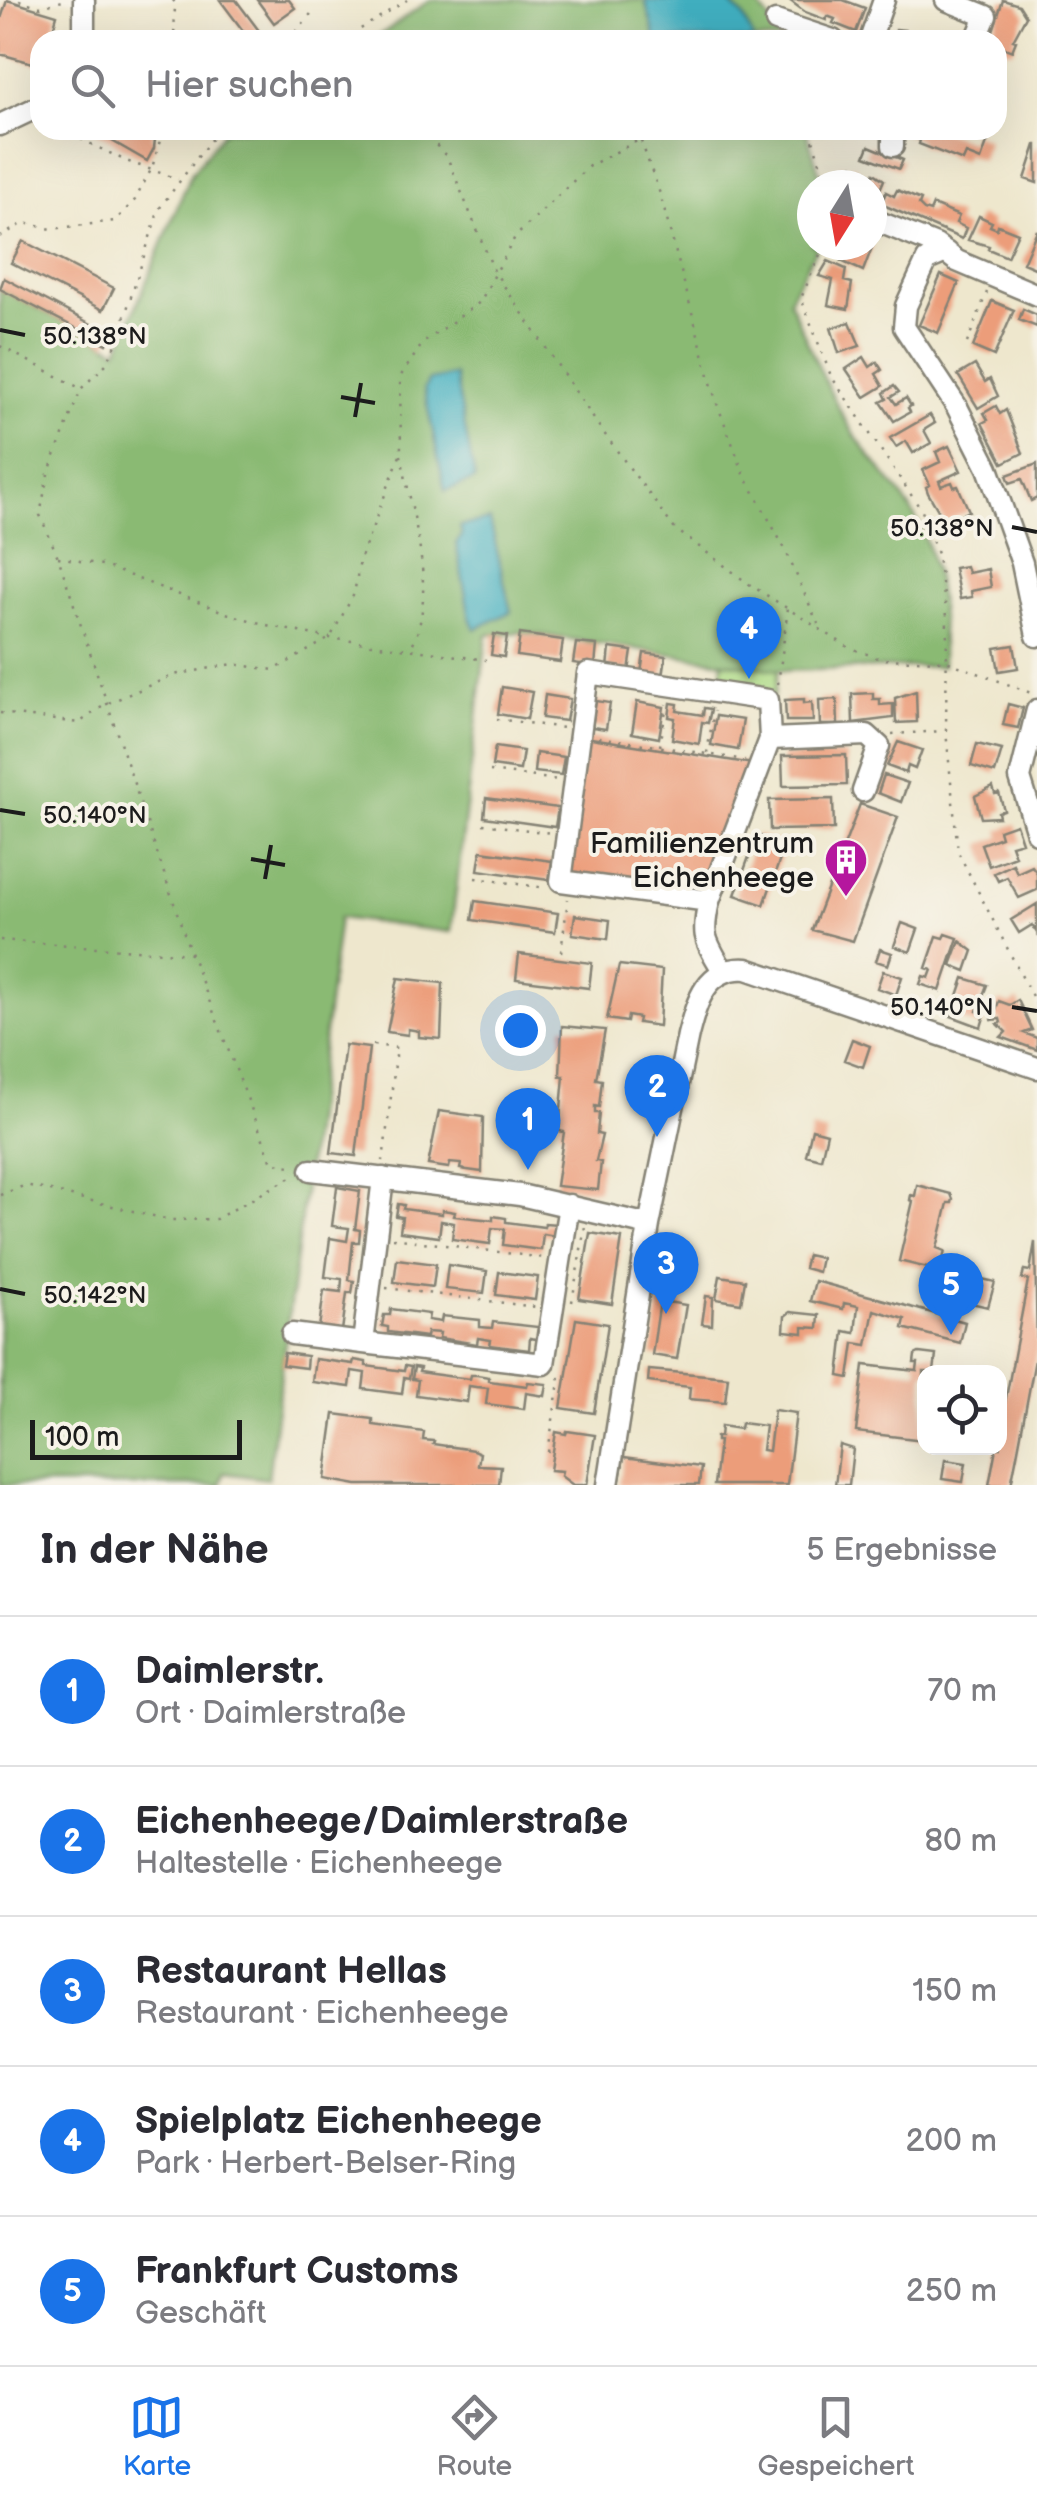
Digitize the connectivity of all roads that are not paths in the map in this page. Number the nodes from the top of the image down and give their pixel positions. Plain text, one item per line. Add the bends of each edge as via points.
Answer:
1 (84, 0) edge
2 (884, 0) edge
3 (946, 0) edge
4 (776, 21) dead end
5 (84, 30) edge
6 (803, 30) edge
7 (874, 30) edge
8 (980, 30) edge
9 (30, 111) edge
10 (0, 125) edge
11 (887, 225) edge
12 (946, 252) junction
13 (1037, 296) edge
14 (1037, 636) edge
15 (1037, 710) edge
16 (770, 739) junction
17 (863, 791) dead end
18 (1037, 833) edge
19 (709, 900) junction
20 (723, 971) junction
21 (1037, 1068) edge
22 (311, 1170) road end
23 (383, 1178) junction
24 (569, 1205) junction
25 (649, 1225) junction
26 (292, 1334) dead end
27 (363, 1343) junction
28 (608, 1485) edge

1 - 5 street
2 - 7 street
3 - 8 street via 986,16
4 - 6 street
9 - 10 street
11 - 12 street
12 - 13 street
12 - 14 street via 926,260 904,327 957,407 999,495
15 - 18 street via 1020,778
16 - 17 street via 867,735 879,746
16 - 19 street
16 - 19 street via 768,700 588,673 565,882
19 - 20 street via 704,936
20 - 21 street via 760,972
20 - 25 street via 696,1005
22 - 23 street
23 - 24 street
23 - 27 street
24 - 25 street
24 - 27 street via 544,1364
25 - 28 street
26 - 27 street

